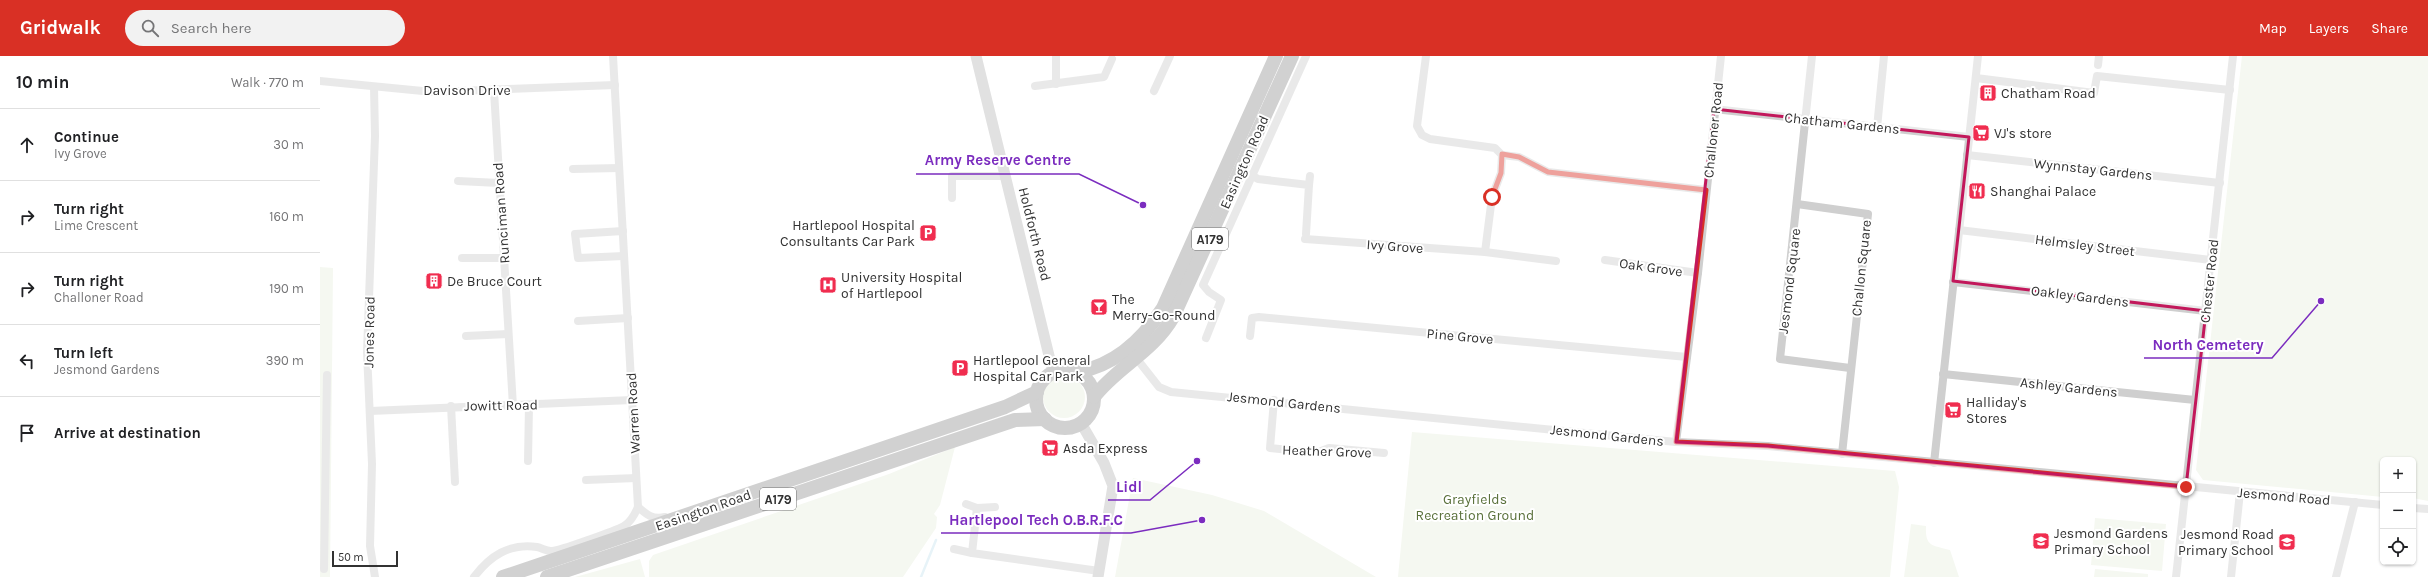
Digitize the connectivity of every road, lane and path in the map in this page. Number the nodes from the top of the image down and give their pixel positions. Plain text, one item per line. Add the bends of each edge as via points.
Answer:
1 (613, 56) edge
2 (976, 56) edge
3 (1056, 56) edge
4 (1170, 56) edge
5 (1276, 56) edge
6 (1292, 56) edge
7 (1306, 56) edge
8 (1426, 56) edge
9 (1721, 56) edge
10 (1812, 56) edge
11 (1884, 56) edge
12 (1973, 56) edge
13 (1978, 56) edge
14 (2099, 56) edge
15 (2234, 56) edge
16 (1112, 59) dead end
17 (2098, 65) dead end
18 (1976, 78) junction
19 (320, 81) edge
20 (1056, 84) junction
21 (615, 85) junction
22 (1035, 86) dead end
23 (374, 87) junction
24 (2230, 90) junction
25 (494, 91) junction
26 (1154, 91) dead end
27 (1714, 109) junction
28 (1805, 119) junction
29 (1876, 128) junction
30 (1969, 137) junction
31 (1502, 154) junction
32 (1967, 155) junction
33 (619, 168) junction
34 (573, 169) dead end
35 (1005, 176) junction
36 (1251, 176) junction
37 (1310, 176) dead end
38 (458, 181) dead end
39 (499, 182) junction
40 (2220, 183) junction
41 (1309, 185) junction
42 (1217, 187) junction
43 (1706, 190) junction
44 (1230, 193) junction
45 (952, 198) dead end
46 (1797, 204) junction
47 (1959, 230) junction
48 (623, 231) junction
49 (1485, 252) junction
50 (624, 256) junction
51 (462, 258) dead end
52 (504, 258) junction
53 (1605, 260) dead end
54 (2211, 260) junction
55 (1556, 261) dead end
56 (1179, 270) junction
57 (1698, 273) junction
58 (1193, 276) junction
59 (1207, 276) junction
60 (1953, 282) junction
61 (2206, 311) junction
62 (628, 318) junction
63 (578, 321) dead end
64 (508, 334) junction
65 (466, 336) dead end
66 (1250, 336) dead end
67 (1206, 338) dead end
68 (1687, 358) junction
69 (1137, 359) junction
70 (1850, 368) junction
71 (1053, 372) junction
72 (1078, 372) junction
73 (1943, 374) junction
74 (327, 375) dead end
75 (1037, 392) junction
76 (1094, 398) junction
77 (632, 400) junction
78 (1274, 400) junction
79 (2195, 400) junction
80 (529, 405) junction
81 (451, 406) junction
82 (513, 406) junction
83 (370, 411) junction
84 (1045, 419) junction
85 (1081, 423) junction
86 (1676, 442) junction
87 (1384, 453) dead end
88 (1842, 454) junction
89 (528, 461) dead end
90 (1934, 462) junction
91 (636, 478) junction
92 (586, 480) dead end
93 (455, 482) dead end
94 (2186, 487) junction
95 (2240, 492) junction
96 (2355, 502) junction
97 (966, 504) dead end
98 (2380, 505) edge
99 (638, 507) junction
100 (995, 507) dead end
101 (977, 508) junction
102 (2416, 508) edge
103 (2428, 509) edge
104 (690, 515) junction
105 (954, 549) dead end
106 (972, 553) junction
107 (324, 569) dead end
108 (1098, 574) edge
109 (375, 577) edge
110 (474, 577) edge
111 (503, 577) edge
112 (547, 577) edge
113 (2176, 577) edge
114 (2231, 577) edge
115 (2336, 577) edge

1 - 21 street, Warren Road
2 - 35 street, Holdforth Road
3 - 20 street
4 - 26 street
5 - 42 highway, Easington Road / A179
6 - 44 highway, Easington Road / A179
7 - 36 street, Easington Road
8 - 31 street via 1417,126 1422,134 1430,139 1495,148
9 - 27 street, Challoner Road
10 - 28 street, Jesmond Square
11 - 29 street
12 - 13 street
13 - 18 street
14 - 17 street
15 - 24 street, Chester Road
16 - 20 street via 1104,77
18 - 24 street via 2094,93 2097,76
18 - 30 street
19 - 23 street, Davison Drive
20 - 22 street
21 - 25 street, Davison Drive
21 - 33 street, Warren Road
23 - 25 street, Davison Drive via 433,92
23 - 83 street, Jones Road via 375,136 368,352
24 - 40 street, Chester Road
25 - 39 street, Runciman Road
27 - 28 street, Chatham Gardens
27 - 43 street, Challoner Road
28 - 29 street, Chatham Gardens
28 - 46 street, Jesmond Square
29 - 30 street, Chatham Gardens
30 - 32 street
31 - 43 street via 1519,157 1548,172
31 - 49 street via 1501,173 1492,197
32 - 40 street, Wynnstay Gardens
32 - 47 street
33 - 34 street
33 - 48 street, Warren Road
35 - 45 street via 952,176
35 - 71 street, Holdforth Road
36 - 41 street
36 - 59 street, Easington Road
37 - 41 street
38 - 39 street
39 - 52 street, Runciman Road
40 - 54 street, Chester Road
41 - 49 street, Ivy Grove via 1306,236
42 - 44 highway
42 - 56 highway, Easington Road / A179
43 - 57 street, Challoner Road
44 - 58 highway, Easington Road / A179
46 - 70 street, Jesmond Square via 1780,359
46 - 70 street, Challon Square via 1868,214
47 - 54 street, Helmsley Street
47 - 60 street
48 - 50 street, Warren Road
48 - 50 street via 575,234 578,258
49 - 55 street, Ivy Grove
50 - 62 street, Warren Road
51 - 52 street
52 - 64 street, Runciman Road
53 - 57 street, Oak Grove
54 - 61 street, Chester Road
56 - 58 street
56 - 72 highway, Easington Road / A179 via 1163,308 1149,328 1133,344 1101,367
57 - 68 street, Challoner Road
58 - 59 street via 1200,279
58 - 69 highway, Easington Road / A179 via 1167,328
59 - 67 street via 1203,285 1221,300
60 - 61 street, Oakley Gardens
60 - 73 street
61 - 79 street, Chester Road
62 - 63 street
62 - 77 street, Warren Road
64 - 65 street
64 - 82 street, Runciman Road
66 - 68 street, Pine Grove via 1252,318 1259,317
68 - 86 street, Challoner Road
69 - 76 highway, Easington Road / A179 via 1106,382
69 - 78 street, Jesmond Gardens via 1159,387 1171,392
70 - 88 street, Challon Square
71 - 72 highway, Easington Road
71 - 75 highway, Easington Road via 1046,377
72 - 76 highway via 1089,383
73 - 79 street, Ashley Gardens
73 - 90 street
74 - 107 street
75 - 84 highway via 1036,402
75 - 104 highway, Easington Road / A179 via 1005,408
76 - 85 highway, Easington Road via 1088,416
77 - 80 street, Jowitt Road
77 - 91 street, Warren Road
78 - 86 street, Jesmond Gardens
78 - 87 street, Heather Grove via 1270,448 1316,453 1329,448
79 - 94 street, Chester Road
80 - 82 street, Jowitt Road
80 - 89 street
81 - 82 street, Jowitt Road
81 - 83 street, Jowitt Road
81 - 93 street
83 - 109 street, Jones Road via 370,546
84 - 85 highway, Easington Road via 1051,424 1066,428
84 - 112 highway, Easington Road / A179 via 1015,420
85 - 108 street via 1104,463 1113,486
86 - 88 street, Jesmond Gardens via 1768,446
88 - 90 street, Jesmond Gardens
90 - 94 street, Jesmond Gardens
91 - 92 street
91 - 99 street, Warren Road
94 - 95 street, Jesmond Road
94 - 113 street, Chester Road
95 - 96 street, Jesmond Road
95 - 114 street
96 - 98 street, Jesmond Road
96 - 115 street
97 - 101 street
99 - 104 street via 649,516 658,519 671,515
99 - 110 street via 633,518 624,526 552,552 536,547 499,552 484,564
100 - 101 street
101 - 106 street
102 - 103 street
104 - 111 highway, Easington Road / A179
105 - 106 street
106 - 108 street

